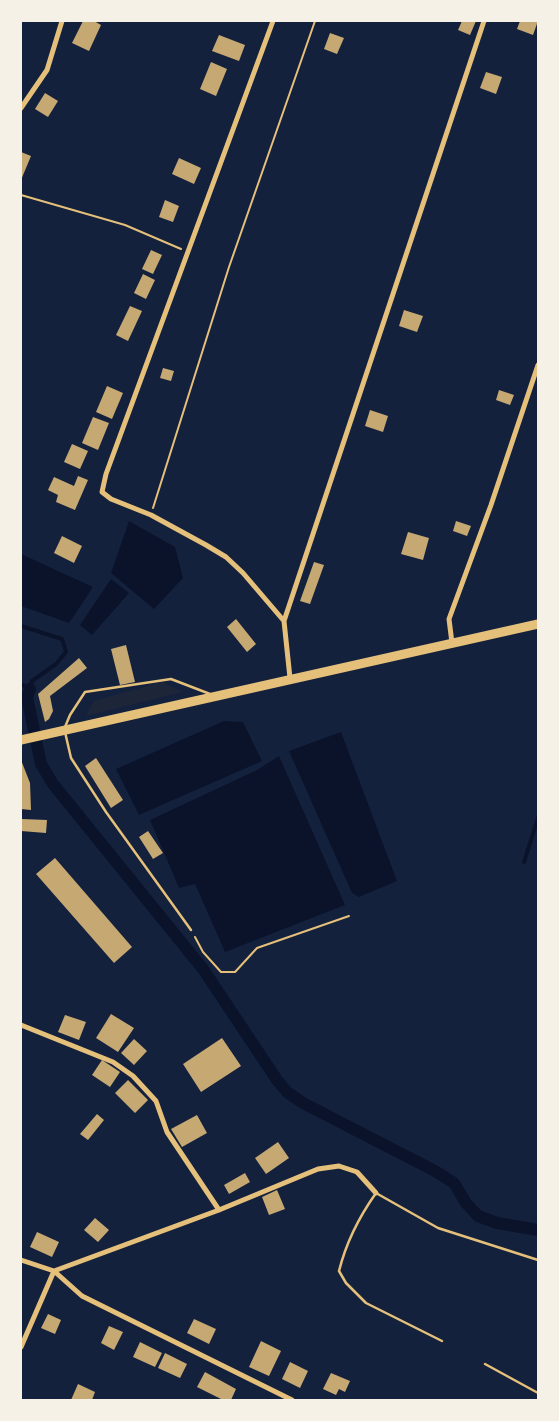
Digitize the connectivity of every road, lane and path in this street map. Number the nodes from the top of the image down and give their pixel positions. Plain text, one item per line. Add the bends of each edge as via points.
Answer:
1 (62, 21) edge
2 (273, 21) edge
3 (315, 21) edge
4 (484, 21) edge
5 (21, 108) edge
6 (21, 195) edge
7 (188, 252) junction
8 (538, 365) edge
9 (151, 515) junction
10 (284, 621) junction
11 (538, 624) edge
12 (452, 643) junction
13 (290, 678) junction
14 (216, 697) junction
15 (64, 729) junction
16 (21, 740) edge
17 (349, 916) dead end
18 (191, 930) joint
19 (21, 1025) edge
20 (376, 1193) junction
21 (219, 1210) junction
22 (21, 1260) edge
23 (538, 1260) edge
24 (54, 1272) junction
25 (442, 1341) dead end
26 (21, 1347) edge
27 (485, 1364) dead end
28 (538, 1393) edge
29 (292, 1400) edge

1 - 5 street via 47,70
2 - 7 street
3 - 9 path via 232,258
4 - 10 street
6 - 7 path via 125,226
7 - 9 street via 102,492 111,499
8 - 12 street via 450,620
9 - 10 street via 226,556
10 - 13 street
11 - 12 main road
12 - 13 main road
13 - 14 main road
14 - 15 main road
14 - 15 lane via 171,679 85,692
15 - 16 main road
15 - 18 lane via 71,758
17 - 18 path via 257,948 235,972 221,972 203,952
19 - 21 street via 113,1062 133,1076 156,1102 167,1132
20 - 21 street via 357,1172 339,1166 318,1169
20 - 23 lane via 438,1228
20 - 25 lane via 360,1214 339,1271 366,1303
21 - 24 street
22 - 24 street
24 - 26 street
24 - 29 street via 82,1296
27 - 28 lane

